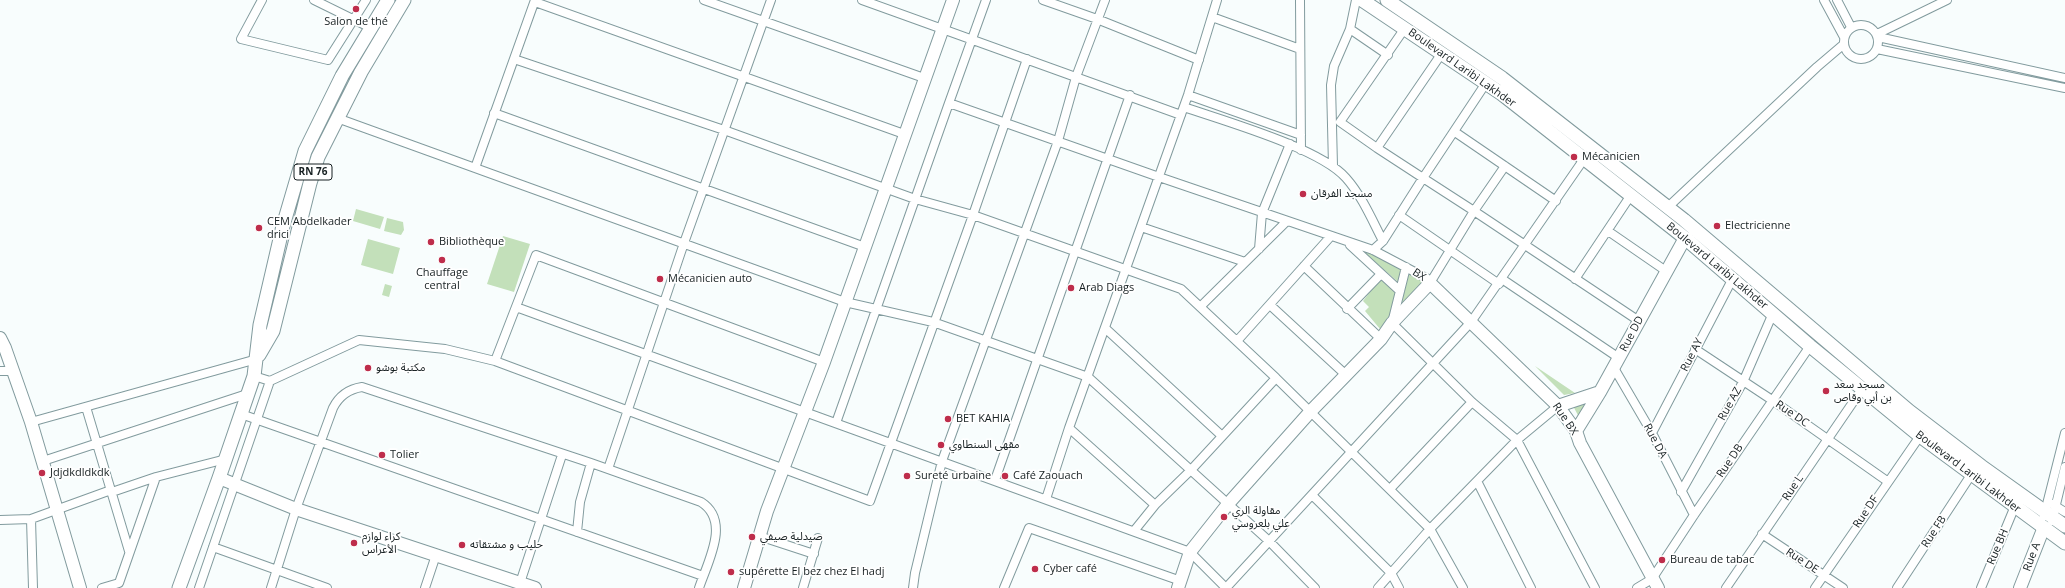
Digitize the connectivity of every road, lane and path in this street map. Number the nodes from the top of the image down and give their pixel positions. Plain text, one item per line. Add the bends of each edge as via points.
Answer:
1 (262, 0) edge
2 (314, 0) edge
3 (366, 0) edge
4 (388, 0) edge
5 (404, 0) edge
6 (704, 0) edge
7 (771, 0) edge
8 (862, 0) edge
9 (953, 0) edge
10 (986, 0) edge
11 (1043, 0) edge
12 (1105, 0) edge
13 (1217, 0) edge
14 (1300, 0) edge
15 (1356, 0) edge
16 (1362, 0) edge
17 (1387, 0) edge
18 (1824, 0) edge
19 (1837, 0) edge
20 (1947, 0) edge
21 (535, 1) edge
22 (324, 2) edge
23 (1932, 3) edge
24 (1212, 17) junction
25 (1097, 19) junction
26 (354, 21) junction
27 (764, 22) junction
28 (1852, 27) junction
29 (942, 28) junction
30 (1405, 28) junction
31 (1350, 29) junction
32 (377, 31) junction
33 (1878, 35) junction
34 (972, 40) junction
35 (1844, 41) junction
36 (1300, 49) junction
37 (1877, 49) junction
38 (1442, 53) junction
39 (1388, 55) junction
40 (514, 59) junction
41 (1027, 59) junction
42 (1199, 60) junction
43 (744, 76) junction
44 (1076, 77) junction
45 (924, 78) junction
46 (2065, 78) edge
47 (1486, 83) junction
48 (2065, 88) edge
49 (1130, 95) junction
50 (1188, 96) junction
51 (949, 102) junction
52 (1183, 111) junction
53 (323, 113) junction
54 (494, 114) junction
55 (337, 118) junction
56 (1006, 123) junction
57 (724, 130) junction
58 (1455, 132) junction
59 (904, 134) junction
60 (1301, 135) junction
61 (1058, 141) junction
62 (1290, 144) junction
63 (1377, 148) junction
64 (1301, 150) junction
65 (1584, 158) junction
66 (1108, 159) junction
67 (1333, 166) junction
68 (1505, 166) junction
69 (475, 168) junction
70 (1159, 177) junction
71 (1423, 178) junction
72 (704, 189) junction
73 (885, 189) junction
74 (1631, 195) junction
75 (915, 199) junction
76 (1556, 201) junction
77 (1668, 207) junction
78 (1474, 211) junction
79 (1262, 213) junction
80 (973, 215) junction
81 (1400, 215) junction
82 (1287, 221) junction
83 (1141, 227) junction
84 (1608, 231) junction
85 (1689, 233) junction
86 (1024, 234) junction
87 (1331, 236) junction
88 (1383, 241) junction
89 (1347, 242) junction
90 (684, 243) junction
91 (1525, 246) junction
92 (865, 247) junction
93 (1259, 249) junction
94 (1451, 249) junction
95 (1373, 250) junction
96 (1075, 252) junction
97 (1245, 262) junction
98 (1304, 266) junction
99 (1406, 267) junction
100 (1125, 270) junction
101 (1666, 271) junction
102 (1381, 274) junction
103 (1733, 278) junction
104 (1575, 279) junction
105 (1500, 282) junction
106 (1430, 284) junction
107 (1400, 291) junction
108 (845, 302) junction
109 (664, 304) junction
110 (1270, 305) junction
111 (516, 307) junction
112 (1200, 307) junction
113 (1347, 309) junction
114 (876, 310) junction
115 (1773, 313) junction
116 (1639, 321) junction
117 (933, 322) junction
118 (1470, 322) junction
119 (1392, 323) junction
120 (1105, 328) junction
121 (0, 338) edge
122 (1381, 340) junction
123 (984, 341) junction
124 (1237, 341) junction
125 (1810, 346) junction
126 (1694, 349) junction
127 (646, 355) junction
128 (257, 358) junction
129 (1037, 359) junction
130 (495, 361) junction
131 (824, 362) junction
132 (1432, 363) junction
133 (1617, 363) junction
134 (0, 371) edge
135 (12, 371) junction
136 (1346, 375) junction
137 (254, 376) junction
138 (1088, 377) junction
139 (1276, 378) junction
140 (270, 381) junction
141 (1743, 382) junction
142 (1862, 389) junction
143 (1600, 392) junction
144 (247, 394) junction
145 (1772, 400) junction
146 (1472, 402) junction
147 (1558, 406) junction
148 (86, 407) junction
149 (627, 410) junction
150 (1310, 412) junction
151 (805, 413) junction
152 (241, 414) junction
153 (257, 421) junction
154 (31, 422) junction
155 (836, 423) junction
156 (1069, 428) junction
157 (1576, 431) junction
158 (1652, 433) junction
159 (2065, 433) edge
160 (1222, 436) junction
161 (1920, 436) junction
162 (1827, 438) junction
163 (1516, 440) junction
164 (321, 442) junction
165 (891, 442) junction
166 (97, 444) junction
167 (1350, 452) junction
168 (562, 455) junction
169 (226, 459) junction
170 (942, 460) junction
171 (43, 461) junction
172 (591, 463) junction
173 (2065, 468) edge
174 (608, 469) junction
175 (785, 469) junction
176 (1191, 470) junction
177 (1971, 475) junction
178 (156, 477) junction
179 (219, 478) junction
180 (996, 480) junction
181 (1477, 481) junction
182 (1887, 481) junction
183 (235, 484) junction
184 (1390, 489) junction
185 (111, 491) junction
186 (1681, 492) junction
187 (1312, 495) junction
188 (1046, 499) junction
189 (1228, 504) junction
190 (1155, 505) junction
191 (2015, 506) junction
192 (296, 509) junction
193 (57, 510) junction
194 (2054, 510) edge
195 (1694, 515) junction
196 (31, 519) junction
197 (542, 519) junction
198 (0, 520) edge
199 (2065, 526) edge
200 (2043, 527) junction
201 (1430, 530) junction
202 (1134, 531) junction
203 (577, 532) junction
204 (1762, 534) junction
205 (760, 536) junction
206 (818, 538) dead end
207 (1269, 541) junction
208 (2065, 543) edge
209 (213, 547) junction
210 (130, 552) junction
211 (1190, 552) junction
212 (814, 554) junction
213 (436, 555) junction
214 (277, 570) junction
215 (1391, 573) junction
216 (1824, 575) junction
217 (703, 576) junction
218 (520, 583) junction
219 (1655, 583) edge
220 (1179, 584) edge
221 (33, 588) edge
222 (80, 588) edge
223 (102, 588) edge
224 (178, 588) edge
225 (199, 588) edge
226 (271, 588) edge
227 (328, 588) edge
228 (425, 588) edge
229 (535, 588) edge
230 (699, 588) edge
231 (744, 588) edge
232 (803, 588) edge
233 (913, 588) edge
234 (1004, 588) edge
235 (1226, 588) edge
236 (1315, 588) edge
237 (1378, 588) edge
238 (1399, 588) edge
239 (1463, 588) edge
240 (1531, 588) edge
241 (1595, 588) edge
242 (1637, 588) edge
243 (1726, 588) edge
244 (1814, 588) edge
245 (1843, 588) edge
246 (1897, 588) edge
247 (1981, 588) edge
248 (2020, 588) edge

1 - 26 street via 241,39 328,60
2 - 22 street
3 - 26 street
4 - 32 main road, RN 76
5 - 32 main road, RN 76
6 - 27 street
7 - 27 street
8 - 29 street
9 - 29 street
10 - 34 street
11 - 25 street
12 - 25 street
13 - 24 street
14 - 36 street
15 - 31 street
16 - 30 main road, Boulevard Laribi Lakhder
17 - 77 main road, Boulevard Laribi Lakhder via 1502,78
18 - 35 street
19 - 28 street
20 - 23 street
21 - 40 street
21 - 43 street
22 - 26 street
23 - 33 street
24 - 36 street
24 - 42 street
25 - 42 street
25 - 44 street
26 - 32 street
27 - 43 street
27 - 45 street
28 - 33 street via 1866,25
28 - 35 street
29 - 34 street
29 - 45 street
30 - 38 main road, Boulevard Laribi Lakhder
30 - 39 street
31 - 39 street
31 - 67 street via 1334,66 1331,86
32 - 53 main road, RN 76
32 - 55 main road, RN 76
33 - 37 street
33 - 46 street
34 - 41 street
34 - 51 street
35 - 37 street via 1848,53 1857,58 1871,56
35 - 77 street
36 - 60 street
37 - 48 street
38 - 47 main road, Boulevard Laribi Lakhder
38 - 63 street
39 - 63 street via 1340,122
40 - 54 street
40 - 57 street
41 - 44 street
41 - 56 street
42 - 50 street
43 - 57 street
43 - 59 street
44 - 49 street
44 - 61 street
45 - 59 street
47 - 58 street
47 - 65 main road, Boulevard Laribi Lakhder
49 - 52 street
49 - 66 street
50 - 52 street
50 - 60 street
51 - 56 street, BX
51 - 75 street
52 - 62 street
52 - 70 street
53 - 55 main road
53 - 128 main road, RN 76 via 312,133 298,170 260,325
54 - 69 street
54 - 72 street
55 - 69 street
55 - 128 main road, RN 76 via 318,157 310,183 273,331
56 - 61 street, BX
56 - 80 street
57 - 72 street
57 - 73 street
58 - 68 street
58 - 71 street
59 - 73 street
60 - 64 street
61 - 66 street, BX
61 - 86 street
62 - 64 street
62 - 79 street
63 - 71 street
64 - 67 street
65 - 74 main road, Boulevard Laribi Lakhder
65 - 76 street
66 - 70 street, BX
66 - 96 street
67 - 88 street via 1346,178 1358,195
68 - 76 street
68 - 78 street
69 - 90 street
70 - 79 street, BX
70 - 83 street
71 - 78 street
71 - 81 street
72 - 90 street
72 - 92 street
73 - 75 street
73 - 92 street
74 - 84 street
74 - 85 main road, Boulevard Laribi Lakhder
75 - 80 street
75 - 114 street
76 - 91 street
77 - 85 main road, Boulevard Laribi Lakhder
78 - 91 street
78 - 94 street
79 - 82 street, BX
79 - 93 street
80 - 86 street
80 - 117 street
81 - 88 street
81 - 94 street
82 - 87 street, BX
82 - 93 street
83 - 97 street
83 - 100 street
84 - 101 street
84 - 104 street
85 - 101 street, Rue DD
85 - 103 main road, Boulevard Laribi Lakhder
85 - 194 main road, Boulevard Laribi Lakhder via 1981,466
86 - 96 street
86 - 123 street
87 - 89 street, BX
87 - 98 street
88 - 95 street
89 - 95 street, BX
89 - 102 street
90 - 108 street
90 - 109 street
91 - 104 street
91 - 105 street
92 - 108 street
93 - 97 street
94 - 105 street
94 - 106 street
95 - 99 street, BX
96 - 100 street
96 - 129 street
97 - 112 street
98 - 110 street
98 - 113 street
99 - 106 street, BX via 1428,279
99 - 107 street
100 - 112 street via 1181,289
100 - 120 street
101 - 116 street, Rue DD
102 - 107 street
102 - 113 street
103 - 115 main road, Boulevard Laribi Lakhder
103 - 126 street, Rue AY
104 - 116 street
105 - 118 street
105 - 133 street
106 - 118 street, Rue BX
106 - 119 street
107 - 119 street
108 - 114 street
108 - 131 street
109 - 111 street via 536,255
109 - 127 street
109 - 131 street
110 - 124 street
110 - 136 street
111 - 127 street
111 - 130 street
112 - 124 street
113 - 122 street
114 - 117 street
114 - 155 street
115 - 125 main road, Boulevard Laribi Lakhder
115 - 141 street, Rue AZ
116 - 133 street, Rue DD
117 - 123 street
117 - 165 street
118 - 132 street
118 - 147 street, Rue BX
119 - 122 street
119 - 132 street
120 - 138 street
120 - 160 street
121 - 135 street
122 - 136 street
123 - 129 street
123 - 170 street
124 - 139 street
125 - 142 main road, Boulevard Laribi Lakhder
125 - 145 street, Rue DB
126 - 141 street, Rue DC
126 - 158 street, Rue AY
127 - 149 street
127 - 151 street
128 - 137 main road, RN 76
128 - 148 street
129 - 138 street
129 - 180 street
130 - 140 street via 445,349 359,340
130 - 149 street
131 - 151 street
132 - 146 street
132 - 167 street
133 - 143 street, Rue DD
133 - 158 street, Rue DA
134 - 135 street
135 - 154 street
136 - 150 street
137 - 140 street
137 - 144 main road, RN 76
138 - 156 street
138 - 176 street
139 - 150 street
139 - 160 street
140 - 153 street
141 - 145 street, Rue DC
141 - 186 street, Rue AZ
142 - 161 main road, Boulevard Laribi Lakhder
142 - 162 street, Rue L
143 - 147 street
143 - 157 street, Rue DD
144 - 152 main road, RN 76
144 - 166 street
145 - 162 street, Rue DC
145 - 195 street, Rue DB
146 - 163 street
146 - 184 street
147 - 157 street, Rue BX
147 - 163 street
148 - 154 street
148 - 166 street
149 - 174 street
149 - 175 street
150 - 167 street
150 - 189 street
151 - 155 street
151 - 175 street
152 - 153 street
152 - 169 main road, RN 76
153 - 164 street
153 - 183 street
154 - 171 street
155 - 165 street
156 - 188 street
156 - 190 street
157 - 219 street, Rue BX
158 - 186 street, Rue DA
159 - 194 street
160 - 176 street
161 - 177 main road, Boulevard Laribi Lakhder
161 - 182 street, Rue DF
162 - 182 street, Rue DC
162 - 204 street, Rue L
163 - 181 street
163 - 241 street
164 - 168 street via 336,403 349,391 362,387
164 - 192 street
164 - 197 street
165 - 170 street
165 - 175 street via 870,501
166 - 171 street
166 - 185 street
167 - 184 street
167 - 187 street
168 - 172 street
168 - 197 street
169 - 178 street
169 - 179 main road, RN 76
170 - 180 street
170 - 233 street
171 - 193 street
172 - 174 street
172 - 203 street via 580,502
173 - 194 street
174 - 217 street via 696,499 710,508 716,518 717,530
175 - 205 street via 767,511
176 - 189 street
176 - 190 street
177 - 191 main road, Boulevard Laribi Lakhder
177 - 246 street, Rue FB
178 - 185 street
178 - 210 street
179 - 183 street
179 - 224 main road, RN 76
180 - 188 street
181 - 201 street
181 - 240 street
182 - 216 street, Rue DF
183 - 192 street
183 - 209 street
184 - 201 street
185 - 193 street
185 - 210 street
186 - 195 street, Rue DA
187 - 207 street
187 - 215 street
188 - 202 street
189 - 207 street
189 - 211 street
190 - 202 street
191 - 200 main road, Boulevard Laribi Lakhder
191 - 247 street, Rue BH
192 - 213 street
192 - 214 street
193 - 196 street
193 - 222 street
194 - 199 main road, Boulevard Laribi Lakhder
194 - 200 street
195 - 219 street, Rue DB
196 - 198 street
196 - 221 street
197 - 203 street
197 - 218 street
200 - 208 main road, Boulevard Laribi Lakhder
200 - 248 street, Rue A
201 - 215 street
201 - 239 street
202 - 211 street
203 - 217 street
204 - 216 street, Rue DE
204 - 243 street, Rue L
205 - 212 street
205 - 231 street
206 - 212 street
207 - 235 street
207 - 236 street
209 - 214 street
209 - 225 street
210 - 223 street via 119,582
211 - 220 street
211 - 235 street
212 - 232 street
213 - 218 street
213 - 228 street
214 - 226 street
214 - 227 street
215 - 237 street
215 - 238 street
216 - 244 street, Rue DF
216 - 245 street, Rue DE
217 - 230 street
218 - 229 street
219 - 242 street
220 - 234 street via 1029,528

